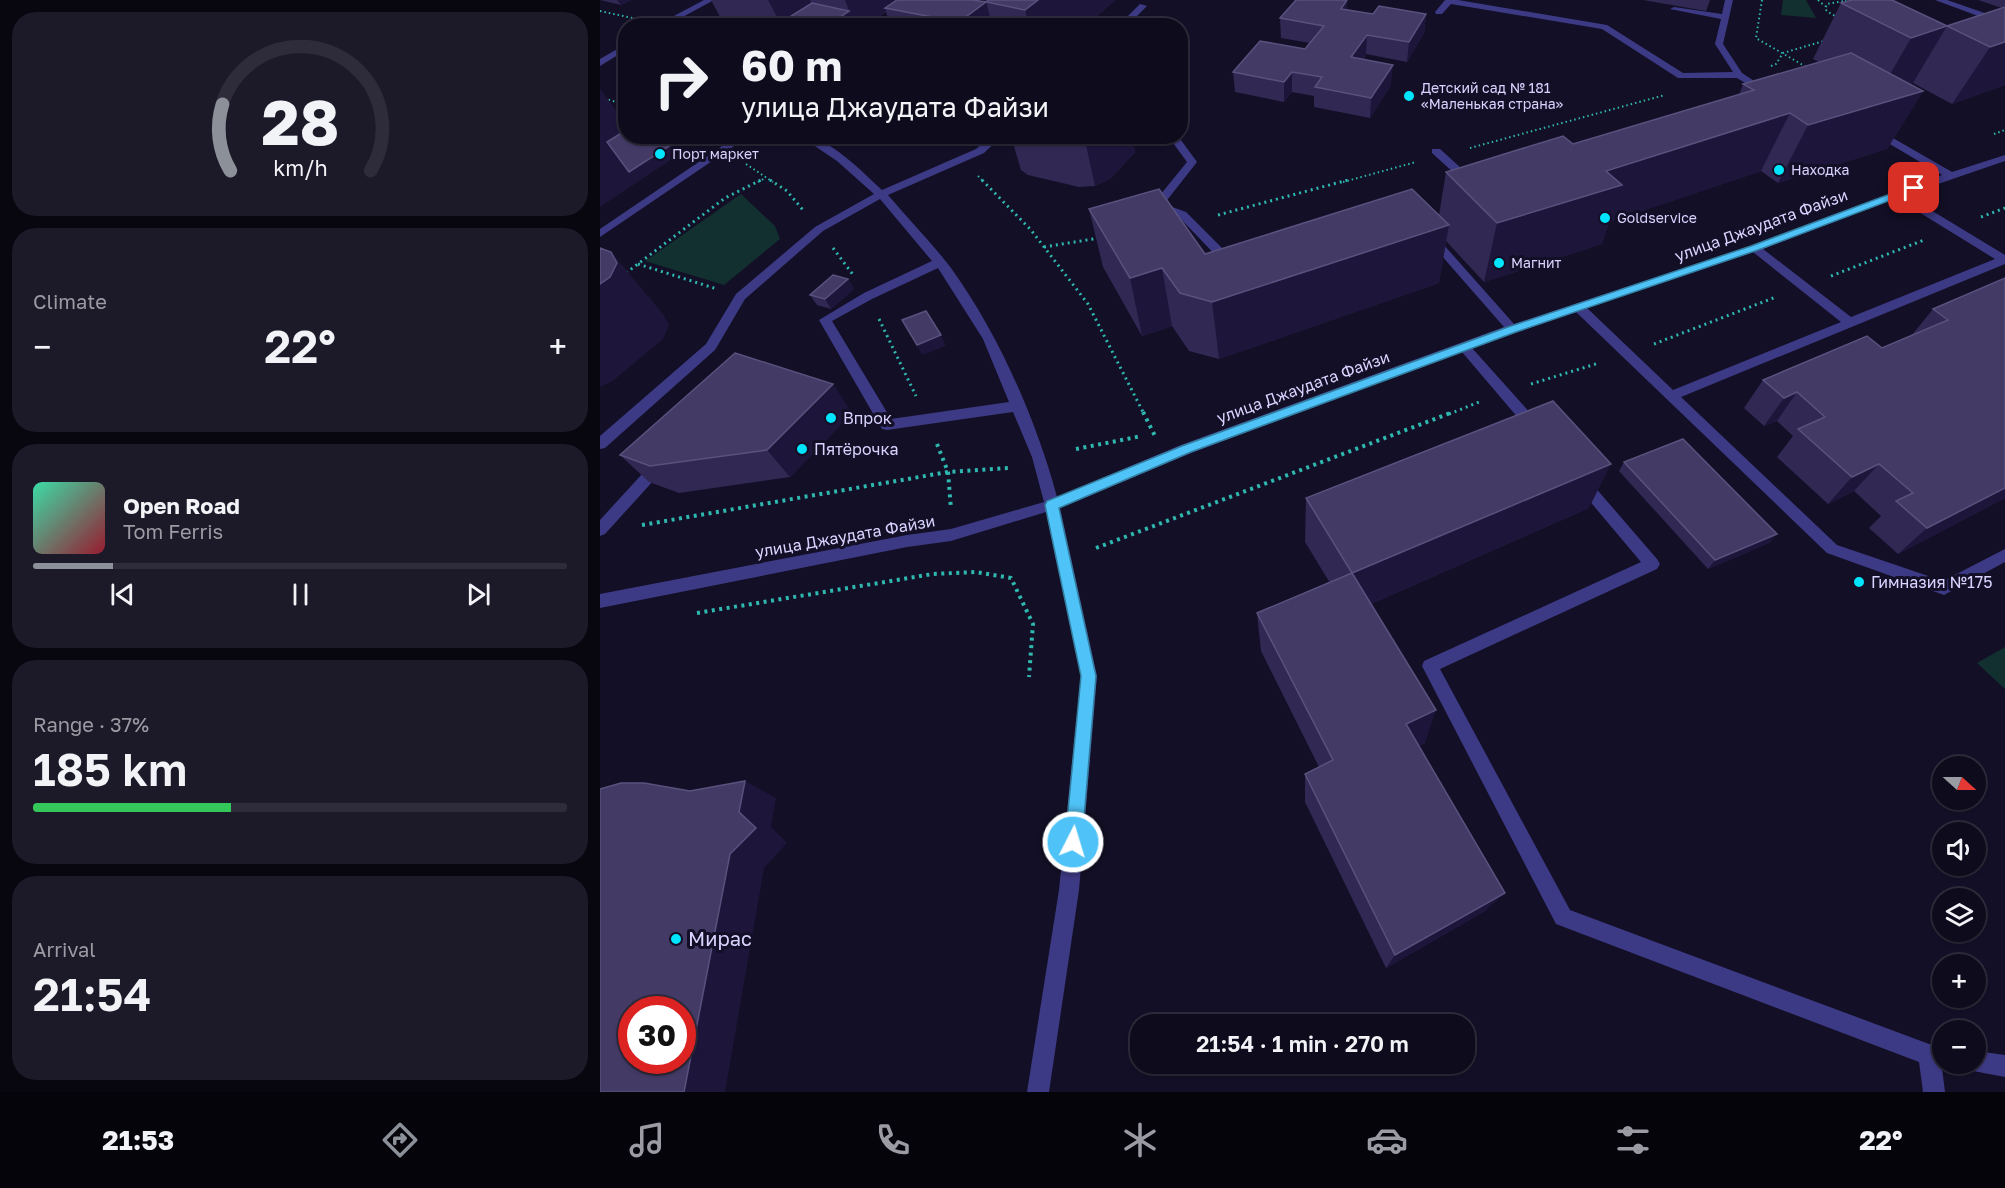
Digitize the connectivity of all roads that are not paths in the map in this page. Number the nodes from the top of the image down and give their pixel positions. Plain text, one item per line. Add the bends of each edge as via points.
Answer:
1 (710, 0) edge
2 (1729, 0) edge
3 (1940, 0) edge
4 (1143, 6) dead end
5 (1674, 9) dead end
6 (1439, 12) dead end
7 (1724, 16) junction
8 (674, 18) edge
9 (1130, 18) edge
10 (2005, 23) edge
11 (618, 50) edge
12 (600, 51) edge
13 (611, 54) junction
14 (618, 56) edge
15 (600, 63) edge
16 (1739, 75) junction
17 (1779, 99) edge
18 (1865, 126) edge
19 (732, 144) edge
20 (818, 144) edge
21 (988, 144) edge
22 (1179, 144) edge
23 (1436, 151) dead end
24 (2005, 158) edge
25 (1949, 175) junction
26 (1481, 193) edge
27 (881, 194) junction
28 (1897, 194) junction
29 (1424, 231) edge
30 (600, 234) edge
31 (1755, 248) junction
32 (2005, 260) edge
33 (940, 262) junction
34 (1235, 268) edge
35 (1580, 308) junction
36 (1850, 323) junction
37 (1512, 329) junction
38 (1465, 348) junction
39 (1672, 396) junction
40 (1018, 406) junction
41 (1543, 437) edge
42 (600, 444) edge
43 (667, 456) edge
44 (1574, 473) edge
45 (1052, 505) junction
46 (600, 530) edge
47 (2005, 555) edge
48 (600, 600) edge
49 (1932, 1055) edge
50 (1986, 1063) edge
51 (2005, 1066) edge
52 (1935, 1074) edge
53 (1038, 1092) edge
54 (1934, 1092) edge

1 - 8 street
2 - 7 street
3 - 10 street
4 - 9 street
5 - 7 street
6 - 16 street via 1449,1 1604,27 1681,76
7 - 16 street via 1719,44
11 - 13 street
12 - 13 street
13 - 14 street
13 - 15 street
16 - 17 street
18 - 25 street
19 - 30 street
20 - 27 street via 842,159
21 - 27 street via 980,152
22 - 34 street via 1192,162 1157,205 1182,214
23 - 26 street
24 - 25 street, улица Джаудата Файзи
25 - 28 street, улица Джаудата Файзи
27 - 33 street
27 - 42 street via 819,229 740,297 711,347
28 - 31 street, улица Джаудата Файзи
28 - 32 street
29 - 37 street
31 - 35 street, улица Джаудата Файзи
31 - 36 street
32 - 36 street
33 - 40 street via 989,339
33 - 40 street via 825,320 887,425
35 - 37 street, улица Джаудата Файзи
35 - 39 street
36 - 39 street
37 - 38 street, улица Джаудата Файзи
38 - 41 street
38 - 45 street, улица Джаудата Файзи via 1186,449
39 - 47 street via 1832,549 1944,588
40 - 45 street via 1039,457
43 - 46 street
44 - 49 street via 1652,564 1430,666 1563,917
45 - 48 street, улица Джаудата Файзи via 951,535
45 - 53 street via 1089,676 1069,890
50 - 51 street
52 - 54 street

